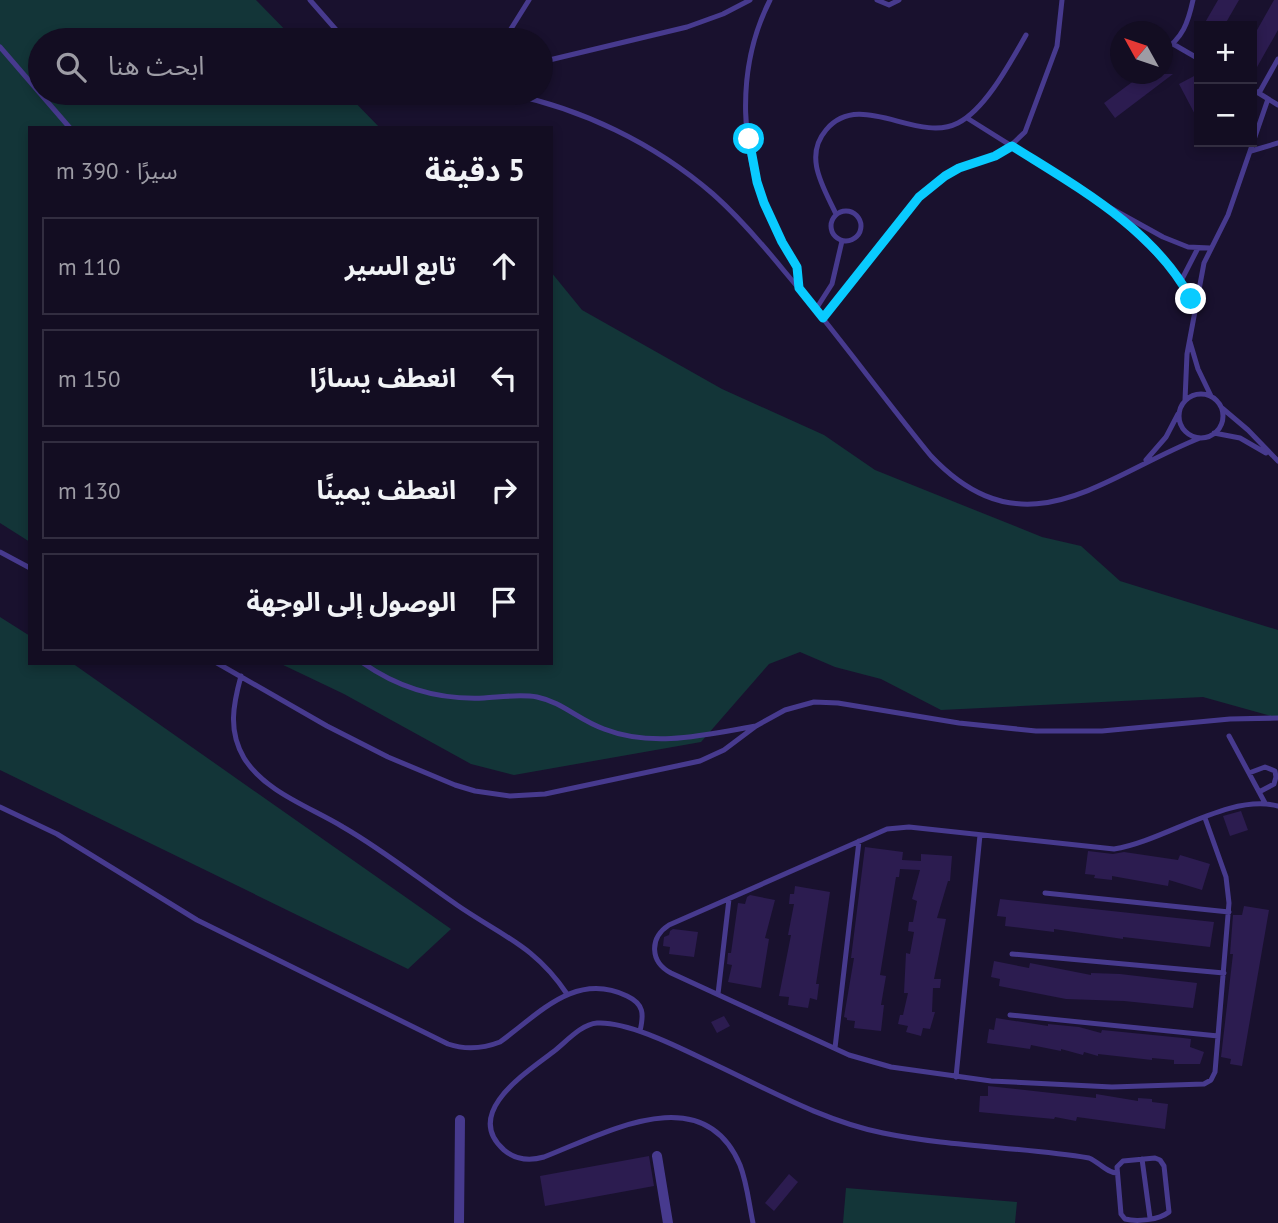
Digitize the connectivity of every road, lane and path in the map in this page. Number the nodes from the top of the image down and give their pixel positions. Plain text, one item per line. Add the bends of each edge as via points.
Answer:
1 (310, 0) edge
2 (529, 0) edge
3 (750, 0) edge
4 (771, 0) edge
5 (877, 0) edge
6 (899, 0) edge
7 (1062, 0) edge
8 (1194, 0) edge
9 (334, 28) edge
10 (512, 28) edge
11 (1026, 35) dead end
12 (1174, 44) joint
13 (0, 47) edge
14 (1194, 56) edge
15 (553, 59) edge
16 (1278, 59) edge
17 (28, 79) edge
18 (1259, 93) joint
19 (1268, 99) junction
20 (1278, 104) edge
21 (50, 105) edge
22 (552, 105) edge
23 (967, 118) junction
24 (68, 126) edge
25 (1278, 143) edge
26 (1012, 146) junction
27 (1251, 151) junction
28 (1107, 206) junction
29 (836, 215) junction
30 (842, 241) junction
31 (1198, 248) junction
32 (1210, 248) junction
33 (1181, 281) junction
34 (799, 288) junction
35 (1195, 308) junction
36 (816, 309) junction
37 (823, 318) junction
38 (1189, 339) junction
39 (1211, 396) junction
40 (1185, 400) junction
41 (1221, 407) junction
42 (1179, 413) junction
43 (1214, 433) junction
44 (1200, 438) junction
45 (1272, 456) junction
46 (1278, 461) edge
47 (1138, 467) junction
48 (0, 552) edge
49 (28, 567) edge
50 (221, 665) edge
51 (366, 665) edge
52 (241, 676) junction
53 (1278, 718) edge
54 (756, 726) junction
55 (1229, 736) dead end
56 (1249, 773) junction
57 (1259, 792) junction
58 (1265, 803) junction
59 (1278, 806) edge
60 (0, 807) edge
61 (1205, 818) junction
62 (980, 835) junction
63 (859, 841) junction
64 (1045, 893) dead end
65 (729, 899) junction
66 (1229, 912) junction
67 (1012, 954) dead end
68 (1224, 973) junction
69 (567, 994) junction
70 (718, 994) junction
71 (1010, 1015) dead end
72 (640, 1031) junction
73 (1218, 1036) junction
74 (835, 1048) junction
75 (956, 1077) junction
76 (460, 1120) dead end
77 (657, 1156) dead end
78 (1142, 1159) junction
79 (1117, 1172) junction
80 (1150, 1218) junction
81 (459, 1223) edge
82 (668, 1223) edge
83 (752, 1223) edge

1 - 9 lane
2 - 10 lane
3 - 15 lane via 687,27
4 - 34 lane via 749,56 746,122 757,182 772,224 797,267
5 - 6 lane via 889,5
7 - 26 lane via 1057,46 1029,124
8 - 12 lane via 1187,26
11 - 23 lane
12 - 14 lane
13 - 17 lane
16 - 18 lane
18 - 19 lane
19 - 20 lane
19 - 27 lane
21 - 24 lane
22 - 34 lane via 593,120 667,160 722,203
23 - 26 lane
23 - 29 lane via 937,129 866,115 835,122 820,140 815,164
25 - 27 lane
26 - 28 lane
26 - 37 lane via 959,168 919,197
27 - 32 lane via 1224,225
28 - 31 lane via 1171,241
28 - 33 lane
29 - 30 lane via 832,232
29 - 30 lane via 850,212 861,223 857,237
30 - 36 lane via 832,284
31 - 32 lane
31 - 33 lane
32 - 35 lane
33 - 35 lane
34 - 36 lane
35 - 38 lane
36 - 37 lane
37 - 47 lane via 931,456 951,477 974,491 1031,505 1092,490
38 - 39 lane
38 - 40 lane
39 - 40 lane via 1198,394
39 - 41 lane
40 - 42 lane
41 - 43 lane via 1222,421
41 - 45 lane
42 - 44 lane via 1182,427
42 - 47 lane via 1166,437
43 - 44 lane
43 - 45 lane via 1240,438
44 - 47 lane
45 - 46 lane
48 - 49 lane
50 - 52 lane
51 - 54 lane via 403,686 435,695 545,699 602,729 636,738 672,739
52 - 54 lane via 388,757 455,785 492,794 545,794 688,765 724,750
52 - 69 lane via 232,713 233,731 240,750 260,777 514,939 549,970
53 - 54 lane via 1124,730 1036,731 814,702 785,710
55 - 56 lane
56 - 57 lane
56 - 57 lane via 1265,767 1275,771 1274,784
57 - 58 lane
58 - 59 lane
58 - 61 lane via 1244,804
60 - 69 lane via 57,834 197,920 456,1047 483,1048 500,1042
61 - 62 lane via 1114,849
61 - 66 lane via 1226,877
62 - 63 lane via 902,827
62 - 75 lane
63 - 65 lane
63 - 74 lane
64 - 66 lane
65 - 70 lane
65 - 70 lane via 669,925 654,943 657,961 666,970
66 - 68 lane
67 - 68 lane
68 - 73 lane
69 - 72 lane via 600,988 633,999 643,1011
70 - 74 lane
71 - 73 lane
72 - 79 lane via 806,1108 856,1126 909,1138 1090,1158
72 - 83 lane via 599,1023 584,1028 501,1096 492,1118 496,1141 513,1156 536,1159 648,1119 691,1119 717,1134 736,1156
73 - 75 lane via 1215,1072 1203,1084 1080,1087
74 - 75 lane via 877,1064
76 - 81 street
77 - 82 street
78 - 79 lane via 1120,1163
78 - 80 lane
78 - 80 lane via 1163,1163 1170,1206 1167,1214
79 - 80 lane via 1123,1217

